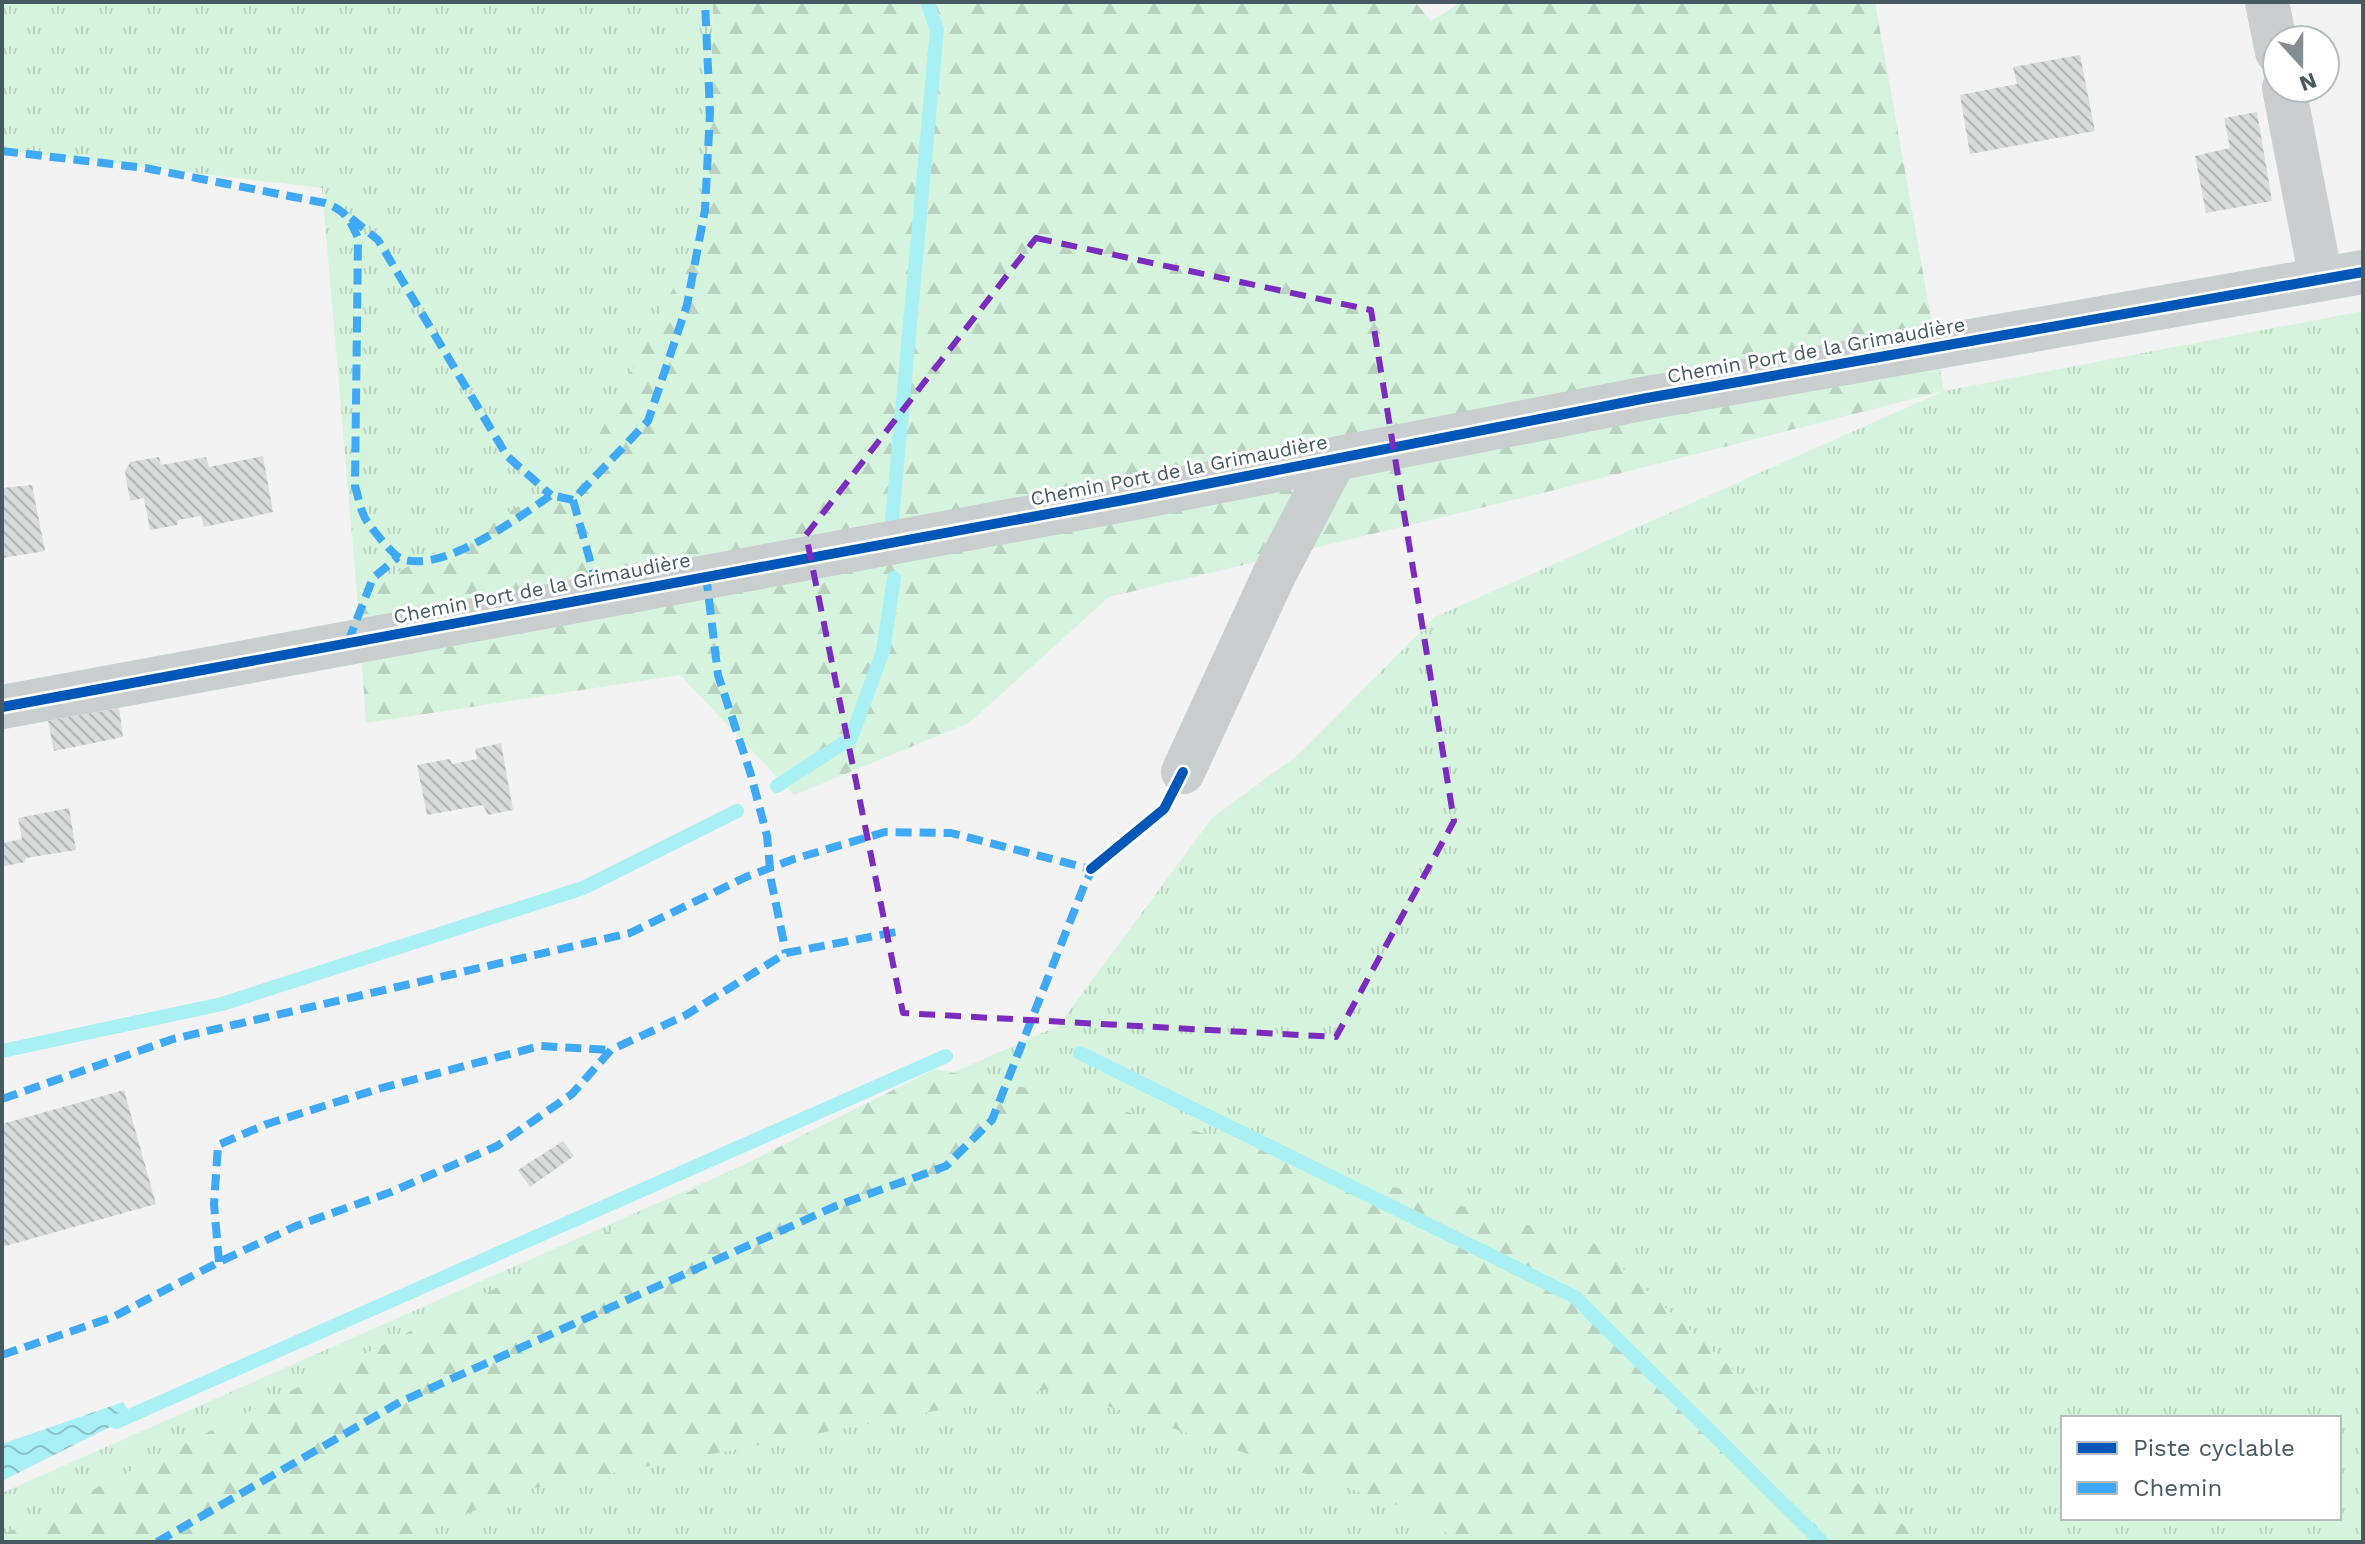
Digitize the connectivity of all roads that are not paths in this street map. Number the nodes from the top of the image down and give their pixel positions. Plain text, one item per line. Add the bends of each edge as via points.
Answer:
1 (2267, 2) edge
2 (2271, 24) edge
3 (2287, 104) edge
4 (2363, 272) edge
5 (2321, 279) junction
6 (1335, 459) junction
7 (2, 707) edge
8 (1183, 772) dead end

1 - 2 street
3 - 5 street
4 - 5 street, Chemin Port de la Grimaudière
5 - 6 street, Chemin Port de la Grimaudière
6 - 7 street, Chemin Port de la Grimaudière
6 - 8 street via 1274,575

